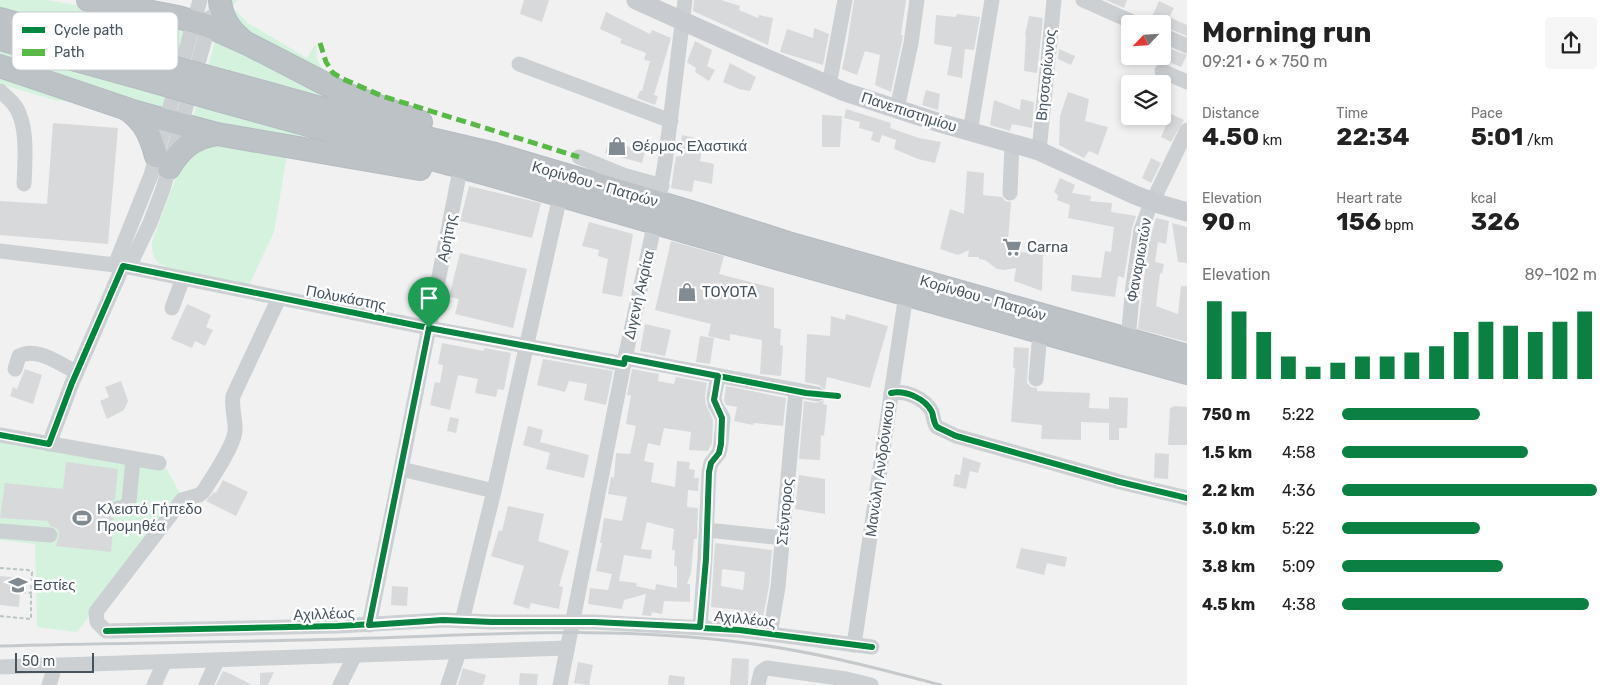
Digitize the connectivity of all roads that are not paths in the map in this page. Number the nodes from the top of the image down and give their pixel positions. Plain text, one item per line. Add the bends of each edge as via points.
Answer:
1 (88, 0) edge
2 (188, 0) edge
3 (200, 0) edge
4 (216, 0) edge
5 (220, 0) edge
6 (685, 0) edge
7 (845, 0) edge
8 (918, 0) edge
9 (992, 0) edge
10 (1054, 0) edge
11 (1083, 0) edge
12 (643, 2) edge
13 (152, 11) junction
14 (156, 12) edge
15 (1121, 17) edge
16 (178, 18) edge
17 (0, 19) edge
18 (684, 22) junction
19 (12, 23) edge
20 (201, 24) junction
21 (1171, 39) edge
22 (248, 44) junction
23 (1187, 46) edge
24 (519, 64) dead end
25 (0, 66) edge
26 (146, 70) edge
27 (148, 70) edge
28 (151, 71) junction
29 (1162, 71) dead end
30 (1187, 82) edge
31 (829, 85) junction
32 (0, 91) edge
33 (224, 91) junction
34 (120, 106) junction
35 (897, 110) junction
36 (671, 121) junction
37 (173, 123) junction
38 (1187, 130) edge
39 (970, 132) junction
40 (218, 134) junction
41 (1012, 143) junction
42 (1039, 151) junction
43 (495, 154) junction
44 (579, 158) dead end
45 (163, 162) junction
46 (459, 174) junction
47 (497, 177) junction
48 (24, 184) dead end
49 (1010, 193) dead end
50 (560, 196) junction
51 (1152, 202) junction
52 (659, 203) junction
53 (1187, 212) edge
54 (141, 242) junction
55 (0, 251) edge
56 (122, 266) junction
57 (152, 272) junction
58 (183, 278) junction
59 (906, 294) junction
60 (279, 298) junction
61 (172, 308) dead end
62 (429, 328) junction
63 (1040, 332) junction
64 (1128, 338) junction
65 (527, 345) junction
66 (1187, 356) edge
67 (625, 361) junction
68 (15, 369) dead end
69 (76, 372) junction
70 (1187, 373) edge
71 (718, 376) junction
72 (1036, 380) dead end
73 (796, 390) junction
74 (891, 393) junction
75 (816, 394) dead end
76 (0, 435) edge
77 (49, 444) junction
78 (133, 458) junction
79 (159, 463) dead end
80 (402, 469) junction
81 (494, 491) junction
82 (1187, 498) edge
83 (115, 509) dead end
84 (707, 530) junction
85 (0, 531) edge
86 (50, 535) dead end
87 (783, 538) junction
88 (462, 621) junction
89 (572, 622) junction
90 (369, 625) junction
91 (700, 627) junction
92 (770, 634) junction
93 (854, 645) junction
94 (872, 647) dead end
95 (567, 648) junction
96 (459, 652) junction
97 (354, 657) junction
98 (217, 661) junction
99 (164, 663) junction
100 (55, 666) junction
101 (0, 667) edge
102 (846, 682) edge
103 (49, 685) edge
104 (154, 685) edge
105 (206, 685) edge
106 (340, 685) edge
107 (448, 685) edge
108 (560, 685) edge
109 (758, 685) edge
110 (871, 685) edge

1 - 13 highway
2 - 13 highway via 168,10
3 - 20 street
4 - 20 street
5 - 22 highway via 228,24
6 - 18 street, Διγενή Ακρίτα
7 - 31 street
8 - 35 street
9 - 39 street
10 - 42 street, Βησσαρίωνος
11 - 15 street
12 - 18 main road, Πανεπιστημίου
13 - 14 highway
16 - 20 highway
17 - 19 highway, Κορίνθου - Πατρών
18 - 31 main road, Πανεπιστημίου
18 - 36 street, Διγενή Ακρίτα
20 - 22 highway
20 - 37 street
21 - 23 street
22 - 43 highway via 345,94 437,128
24 - 36 street
25 - 34 highway
26 - 28 highway, Κορίνθου - Πατρών
27 - 28 highway, Κορίνθου - Πατρών
28 - 33 highway, Κορίνθου - Πατρών, bridge
29 - 30 street
31 - 35 main road, Πανεπιστημίου
32 - 48 street via 21,117
33 - 43 highway, Κορίνθου - Πατρών
33 - 47 highway, Κορίνθου - Πατρών
34 - 37 highway
34 - 45 highway via 144,125
35 - 39 main road, Πανεπιστημίου
36 - 52 street, Διγενή Ακρίτα
37 - 40 highway
37 - 45 street
38 - 51 street, Φαναριωτών
39 - 41 main road, Πανεπιστημίου
40 - 45 highway via 190,143
40 - 46 highway
41 - 42 main road, Πανεπιστημίου
41 - 49 street
42 - 51 main road, Πανεπιστημίου
43 - 52 highway, Κορίνθου - Πατρών
44 - 52 street via 623,176
45 - 54 street via 156,208
45 - 56 street via 140,204
46 - 47 highway
46 - 62 street, Αρήτης
47 - 50 highway, Κορίνθου - Πατρών
50 - 52 highway, Κορίνθου - Πατρών
50 - 65 street
51 - 53 main road, Πανεπιστημίου
51 - 64 street, Φαναριωτών via 1139,244
52 - 59 highway, Κορίνθου - Πατρών via 782,260
52 - 64 highway, Κορίνθου - Πατρών via 788,243
52 - 67 street, Διγενή Ακρίτα
54 - 56 street
54 - 57 street
55 - 56 street, Πολυκάστης
56 - 57 street, Πολυκάστης
56 - 69 street
57 - 58 street, Πολυκάστης
58 - 60 street, Πολυκάστης
58 - 61 street
59 - 63 highway, Κορίνθου - Πατρών
59 - 74 street, Μανώλη Ανδρόνικου
60 - 62 street, Πολυκάστης
60 - 90 street, Αχιλλέως via 233,396 235,430 231,444 203,492 182,500 96,612 96,622 106,631
62 - 65 street, Πολυκάστης
62 - 80 street, Αρήτης
63 - 70 highway, Κορίνθου - Πατρών
63 - 72 street
64 - 66 highway, Κορίνθου - Πατρών
65 - 67 street, Πολυκάστης
65 - 81 street
67 - 71 street, Πολυκάστης
67 - 89 street, Διγενή Ακρίτα
68 - 69 street via 19,356 34,353
69 - 77 street
71 - 73 street, Πολυκάστης
71 - 84 street via 714,400 723,424 720,452 711,463 709,472
73 - 75 street, Πολυκάστης
73 - 87 street, Στέντορος
74 - 82 street via 905,392 924,403 937,427 956,436
74 - 93 street, Μανώλη Ανδρόνικου
76 - 77 street
77 - 78 street
78 - 79 street
78 - 83 street via 129,502
80 - 81 street
80 - 90 street, Αρήτης
81 - 88 street
84 - 87 street
84 - 91 street
85 - 86 street
87 - 92 street, Στέντορος
88 - 89 street, Αχιλλέως
88 - 90 street, Αχιλλέως
89 - 91 street, Αχιλλέως
89 - 95 street, Διγενή Ακρίτα
91 - 92 street, Αχιλλέως
92 - 93 street, Αχιλλέως
93 - 94 street, Αχιλλέως
95 - 96 street
95 - 108 street, Διγενή Ακρίτα
96 - 97 street
96 - 107 street
97 - 98 street
97 - 106 street
98 - 99 street
98 - 105 street
99 - 100 street
99 - 104 street
100 - 101 street
100 - 103 street
102 - 109 street via 767,668 761,672
102 - 110 street

